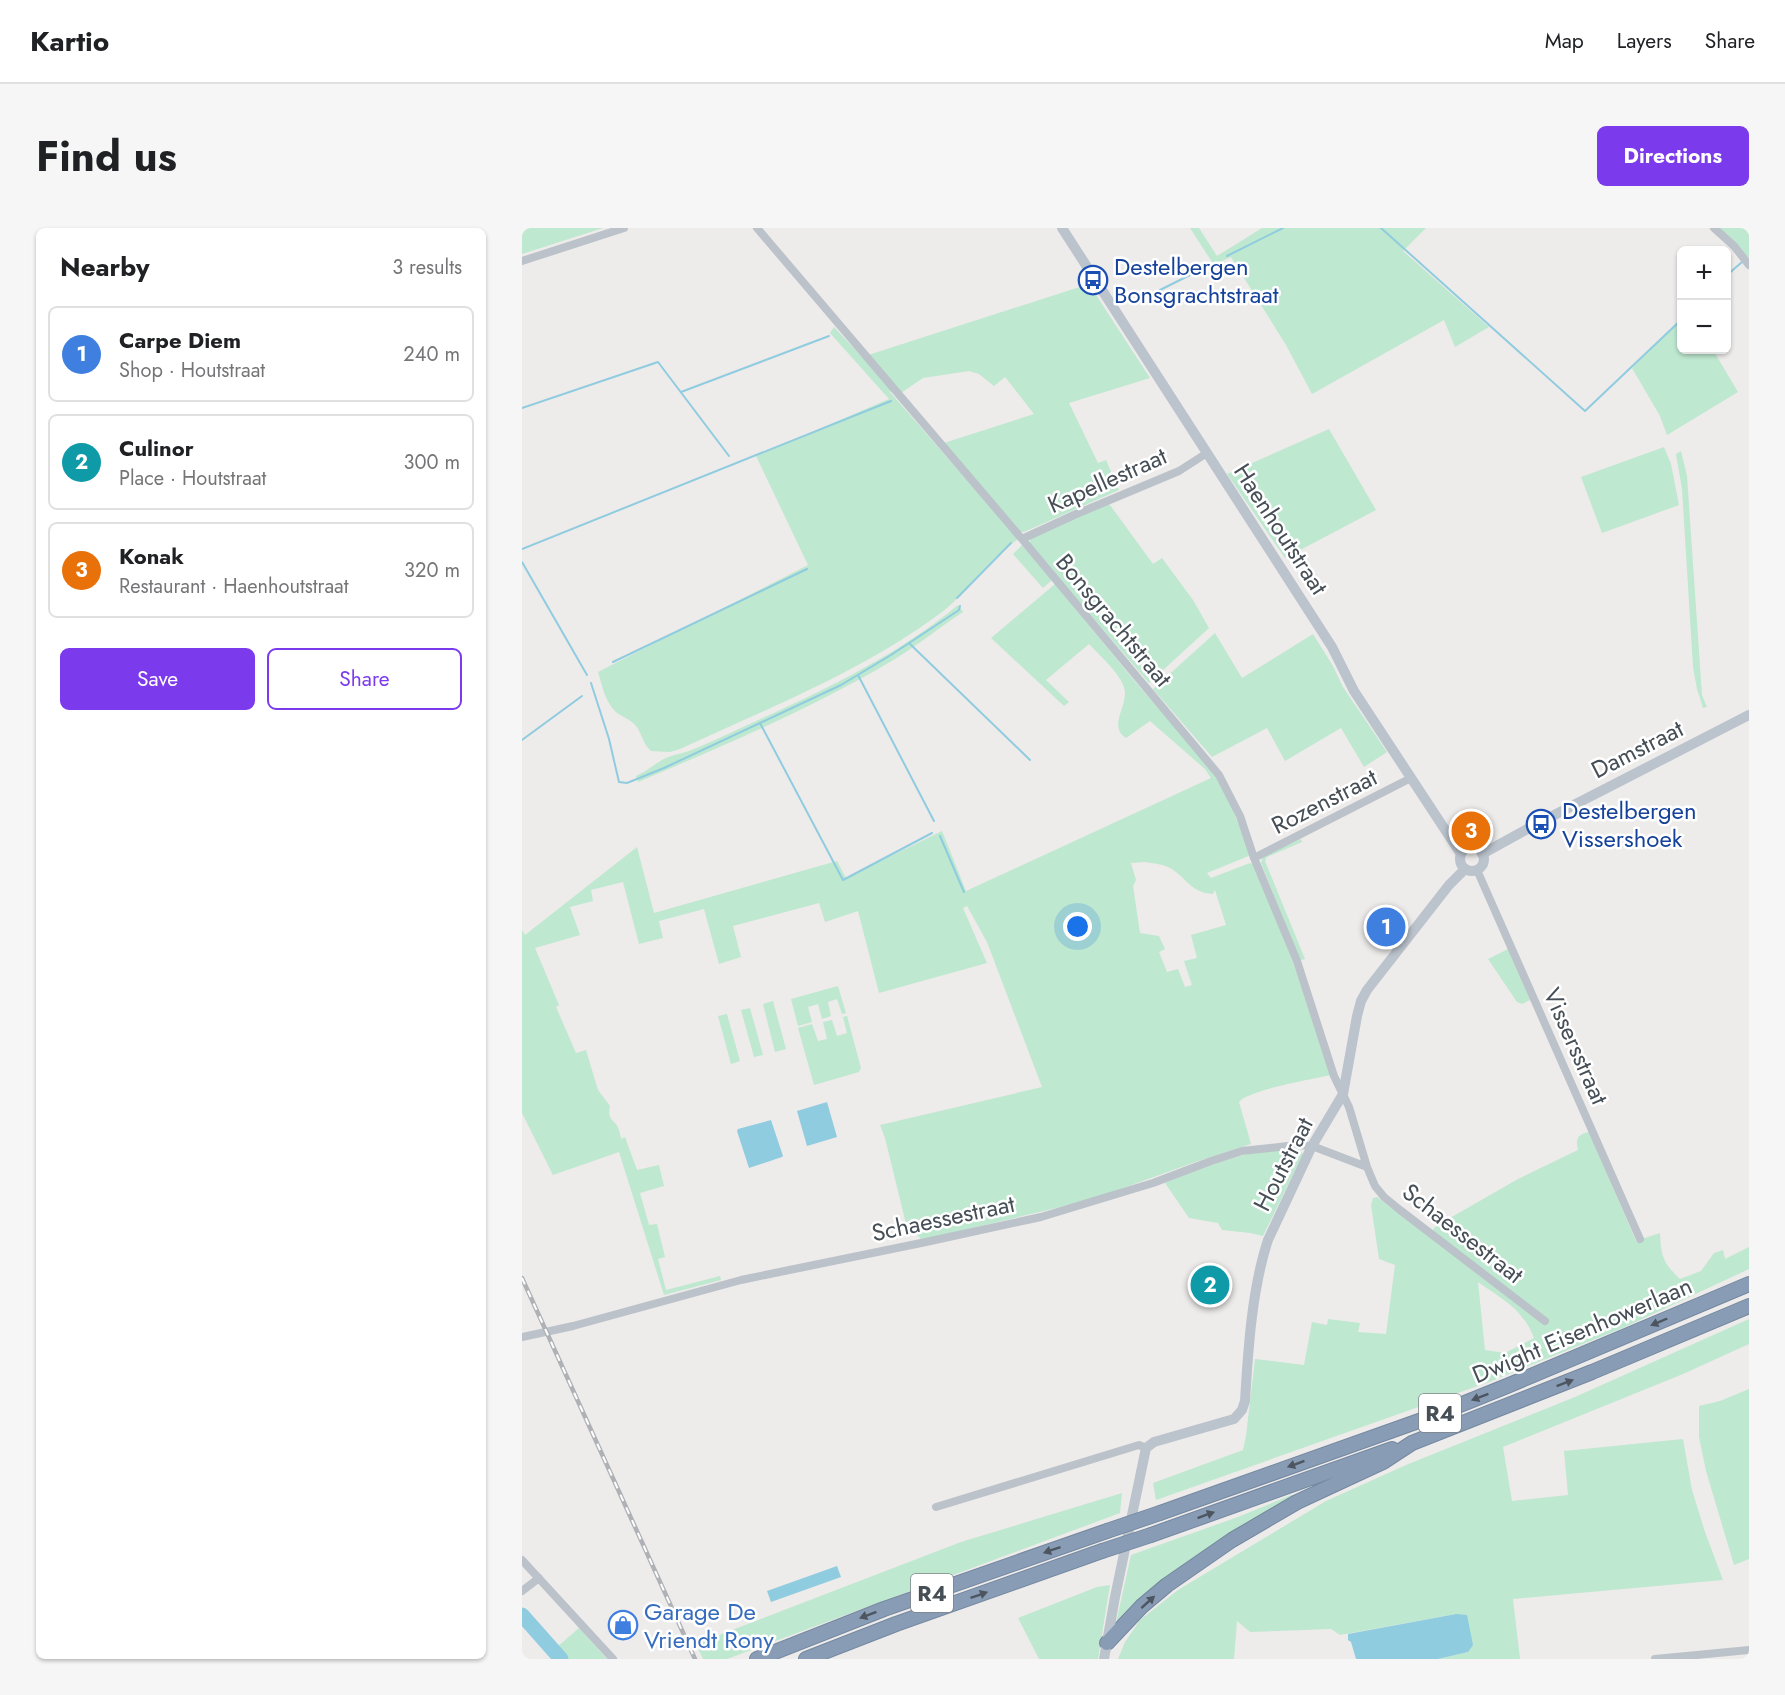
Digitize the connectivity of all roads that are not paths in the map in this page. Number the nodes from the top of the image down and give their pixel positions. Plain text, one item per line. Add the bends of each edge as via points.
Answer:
1 (624, 228) edge
2 (757, 228) edge
3 (1062, 228) edge
4 (1714, 228) edge
5 (522, 261) edge
6 (1749, 265) edge
7 (1207, 453) junction
8 (1022, 539) junction
9 (1749, 716) edge
10 (1412, 778) junction
11 (1461, 854) junction
12 (1482, 854) junction
13 (1254, 858) junction
14 (1465, 869) junction
15 (1477, 870) junction
16 (1343, 1094) junction
17 (1312, 1146) junction
18 (1367, 1167) junction
19 (1640, 1239) dead end
20 (1749, 1284) edge
21 (1749, 1306) edge
22 (1545, 1321) dead end
23 (522, 1337) edge
24 (1413, 1443) junction
25 (1146, 1448) junction
26 (936, 1507) dead end
27 (522, 1560) edge
28 (539, 1578) junction
29 (522, 1591) edge
30 (1107, 1643) junction
31 (1749, 1650) edge
32 (613, 1659) edge
33 (758, 1659) edge
34 (806, 1659) edge
35 (1104, 1659) edge
36 (1655, 1659) edge

1 - 5 street
2 - 8 street, Bonsgrachtstraat
3 - 7 street, Haenhoutstraat
4 - 6 street
7 - 8 street, Kapellestraat via 1179,471
7 - 10 street, Haenhoutstraat
8 - 13 street, Bonsgrachtstraat via 1219,775
9 - 12 street, Damstraat
10 - 11 street, Haenhoutstraat
10 - 13 street, Rozenstraat
11 - 12 street via 1471,848
11 - 14 street via 1460,862
12 - 15 street via 1483,863
13 - 16 street, Bonsgrachtstraat via 1297,962
14 - 15 street
14 - 16 street, Houtstraat via 1361,1001
15 - 19 street, Vissersstraat
16 - 17 street, Houtstraat
16 - 18 street, Schaessestraat
17 - 18 street, Schaessestraat
17 - 23 street, Schaessestraat via 1242,1150 1153,1183 1050,1214 741,1280
17 - 25 street, Houtstraat via 1264,1252 1242,1410 1234,1419 1154,1442
18 - 22 street, Schaessestraat via 1384,1197
20 -> 33 highway, Dwight Eisenhowerlaan / R4, bridge via 1452,1408 884,1609
24 -> 21 highway, Dwight Eisenhowerlaan / R4
30 -> 24 highway via 1167,1585 1232,1540
34 -> 24 highway, R4, bridge
25 - 26 street, Houtstraat via 1139,1445
25 - 30 street
27 - 28 street
28 - 29 street
28 - 32 street
30 - 35 street
31 - 36 street

